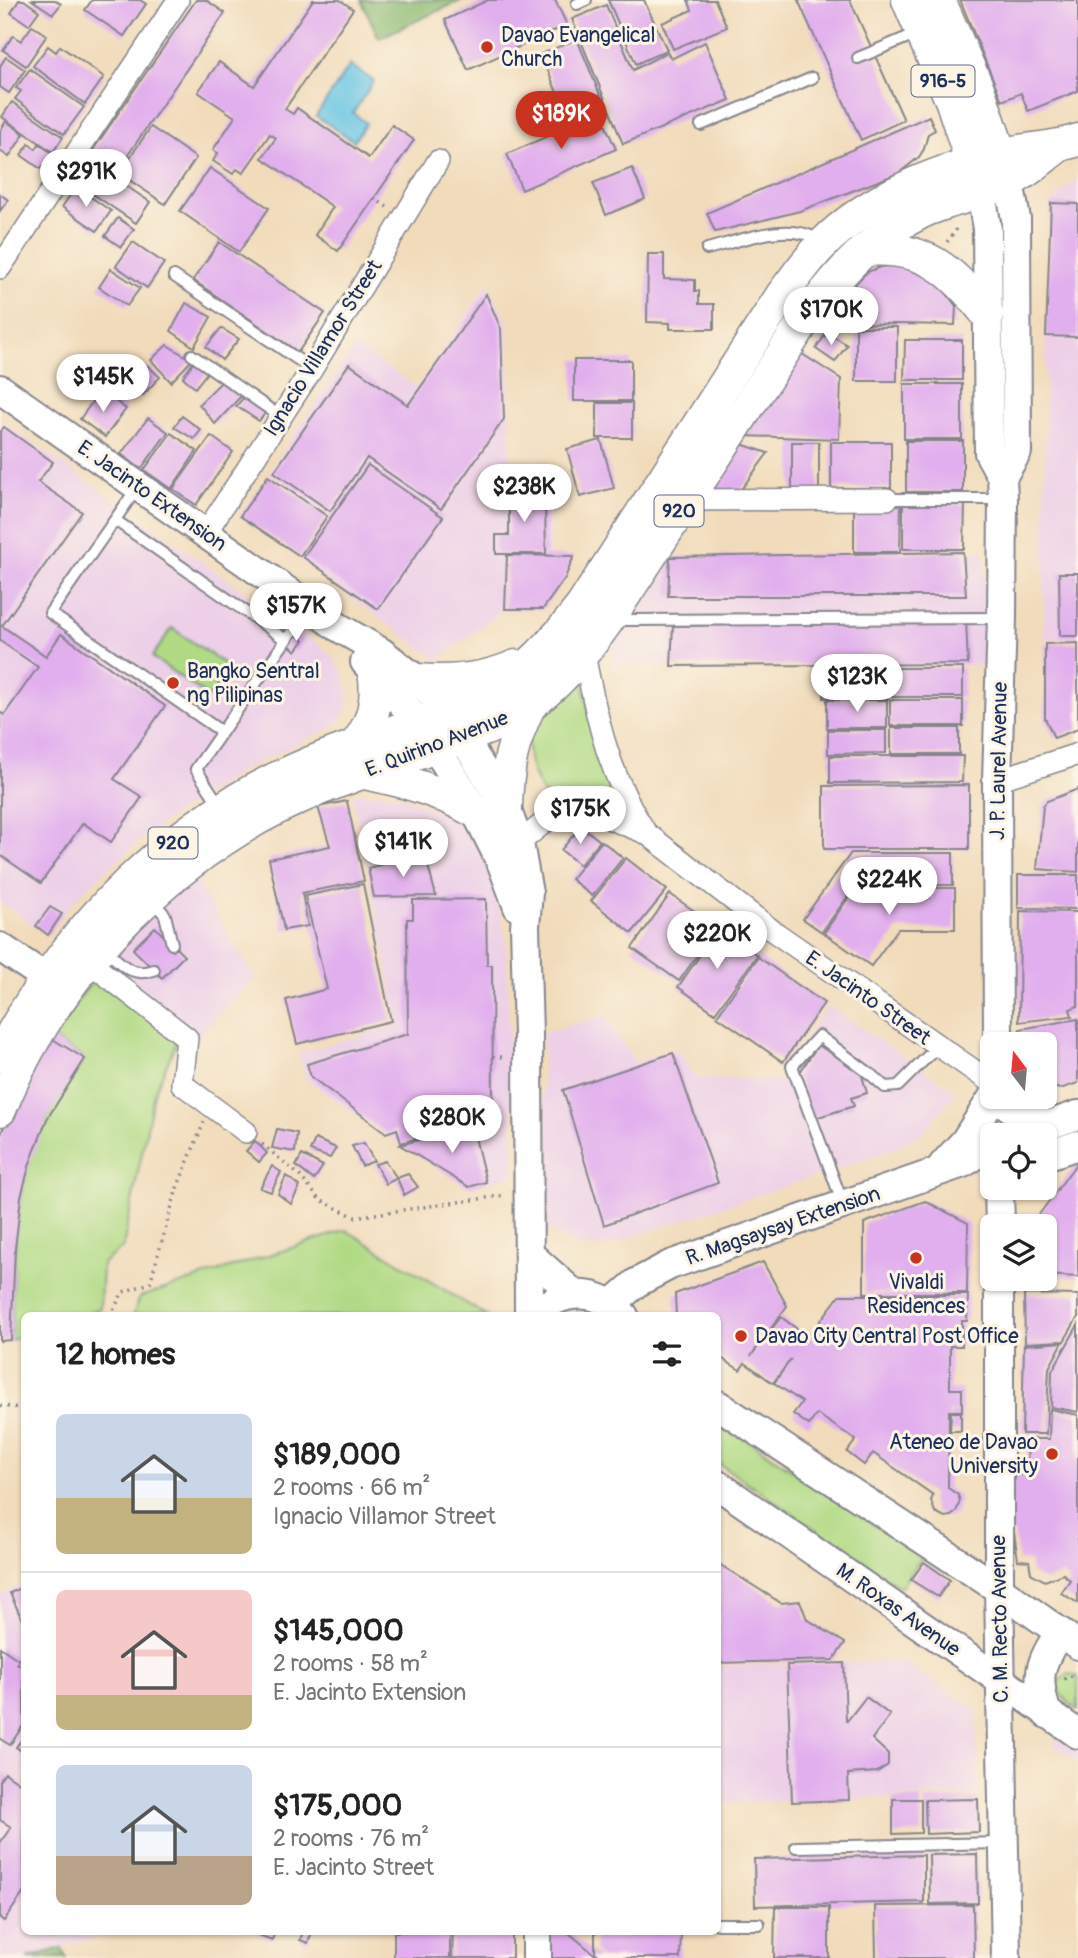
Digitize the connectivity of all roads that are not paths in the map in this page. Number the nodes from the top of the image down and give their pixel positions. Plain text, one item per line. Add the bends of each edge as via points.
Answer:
1 (178, 0) edge
2 (908, 0) edge
3 (939, 0) edge
4 (922, 31) junction
5 (858, 58) dead end
6 (812, 78) dead end
7 (701, 125) dead end
8 (1067, 144) edge
9 (438, 161) dead end
10 (991, 173) junction
11 (823, 244) junction
12 (707, 249) dead end
13 (864, 250) junction
14 (0, 268) edge
15 (174, 276) dead end
16 (782, 295) junction
17 (987, 314) junction
18 (808, 315) junction
19 (192, 355) dead end
20 (312, 369) junction
21 (0, 389) edge
22 (281, 417) junction
23 (138, 487) junction
24 (1002, 488) junction
25 (887, 499) joint
26 (686, 500) junction
27 (115, 520) junction
28 (205, 534) junction
29 (309, 607) junction
30 (611, 616) junction
31 (1002, 618) junction
32 (338, 627) junction
33 (286, 640) junction
34 (545, 650) junction
35 (584, 654) junction
36 (374, 671) junction
37 (417, 680) junction
38 (530, 705) junction
39 (442, 730) junction
40 (222, 732) junction
41 (1078, 754) edge
42 (359, 760) junction
43 (997, 780) junction
44 (222, 808) junction
45 (491, 810) junction
46 (646, 833) junction
47 (519, 843) junction
48 (149, 898) junction
49 (525, 926) junction
50 (172, 944) dead end
51 (0, 947) edge
52 (96, 954) junction
53 (154, 970) dead end
54 (57, 985) junction
55 (998, 1032) edge
56 (937, 1046) junction
57 (0, 1056) edge
58 (980, 1075) edge
59 (0, 1110) edge
60 (985, 1110) edge
61 (1013, 1110) edge
62 (1078, 1115) edge
63 (1045, 1123) edge
64 (1056, 1123) edge
65 (246, 1132) road end
66 (1078, 1145) edge
67 (980, 1152) edge
68 (1057, 1152) edge
69 (963, 1163) junction
70 (980, 1167) edge
71 (933, 1173) junction
72 (843, 1204) junction
73 (529, 1254) junction
74 (999, 1291) edge
75 (574, 1294) junction
76 (618, 1310) edge
77 (529, 1312) edge
78 (542, 1312) edge
79 (721, 1407) edge
80 (721, 1487) edge
81 (999, 1589) junction
82 (1069, 1639) edge
83 (1001, 1682) junction
84 (1047, 1714) junction
85 (1078, 1734) edge
86 (1004, 1843) junction
87 (796, 1847) dead end
88 (721, 1924) edge
89 (759, 1924) dead end
90 (537, 1935) edge
91 (537, 1958) edge
92 (1006, 1958) edge

1 - 14 street
2 - 4 main road, J. P. Laurel Avenue / 916-5
3 - 10 main road, J. P. Laurel Avenue / 916-5 via 979,90
4 - 5 lane
4 - 10 main road, J. P. Laurel Avenue / 916-5 via 952,102
6 - 7 lane
8 - 10 main road
9 - 20 street, Ignacio Villamor Street
10 - 11 main road, E. Quirino Avenue / 920 via 933,176 860,214
10 - 13 main road, E. Quirino Avenue / 920
10 - 17 main road, J. P. Laurel Avenue / 916-5
10 - 24 main road, J. P. Laurel Avenue / 916-5 via 1016,219 1017,452
11 - 12 lane via 792,231
11 - 16 main road, E. Quirino Avenue / 920
13 - 17 main road via 895,249 934,261 956,278
13 - 18 main road, E. Quirino Avenue / 920
15 - 20 lane
16 - 18 main road
16 - 34 main road, E. Quirino Avenue / 920 via 582,606
17 - 24 main road, J. P. Laurel Avenue / 916-5 via 989,453
18 - 26 main road, E. Quirino Avenue / 920
19 - 22 lane
20 - 22 street, Ignacio Villamor Street
21 - 23 main road, E. Jacinto Extension
22 - 28 street, Ignacio Villamor Street
23 - 27 lane
23 - 28 main road, E. Jacinto Extension
24 - 25 lane
24 - 31 main road, J. P. Laurel Avenue / 916-5
25 - 26 street
26 - 30 main road, E. Quirino Avenue / 920
27 - 33 lane
27 - 40 lane via 50,612
28 - 29 main road, E. Jacinto Extension
29 - 32 main road, E. Jacinto Extension
29 - 33 lane
30 - 31 lane via 622,620
30 - 35 main road, E. Quirino Avenue / 920
31 - 43 main road, J. P. Laurel Avenue / 916-5
32 - 36 main road, E. Jacinto Extension
32 - 37 main road, E. Jacinto Extension
33 - 40 lane
34 - 37 main road via 484,677
34 - 39 main road, E. Quirino Avenue / 920 via 506,685
35 - 38 main road, E. Quirino Avenue / 920
35 - 46 street, E. Jacinto Street via 610,765
36 - 39 main road, E. Jacinto Extension
36 - 42 main road via 374,712
37 - 39 main road, E. Jacinto Extension
38 - 39 main road, E. Quirino Avenue / 920 via 499,723
38 - 45 main road via 513,742 507,777
39 - 42 main road, E. Quirino Avenue / 920
39 - 45 main road
40 - 44 lane via 196,769
41 - 43 street
42 - 44 main road, E. Quirino Avenue / 920 via 309,764
42 - 45 main road
42 - 48 main road, E. Quirino Avenue / 920 via 321,788 231,834
43 - 55 main road, J. P. Laurel Avenue / 916-5
44 - 54 main road, E. Quirino Avenue / 920 via 175,841 98,912
45 - 47 main road
45 - 49 main road via 502,864
46 - 47 street, E. Jacinto Street via 583,812 545,821
46 - 56 street, E. Jacinto Street via 773,931
47 - 49 main road via 528,893
48 - 50 lane via 164,915
48 - 52 main road, E. Quirino Avenue / 920
49 - 73 main road
51 - 54 main road
52 - 53 lane via 132,972
52 - 54 main road, E. Quirino Avenue / 920
52 - 65 street via 187,1038 182,1084
54 - 57 main road, E. Quirino Avenue / 920 via 16,1024
54 - 59 main road, E. Quirino Avenue / 920 via 43,1027
56 - 58 street, E. Jacinto Street
56 - 72 lane via 898,1086 885,1087 819,1036 792,1066
60 - 71 main road via 965,1141
61 - 63 main road
62 - 64 main road
66 - 68 main road
67 - 69 main road, R. Magsaysay Extension
69 - 70 main road
69 - 71 main road, R. Magsaysay Extension
71 - 72 main road, R. Magsaysay Extension
72 - 76 main road, R. Magsaysay Extension via 670,1265 636,1283
73 - 75 main road
73 - 77 main road
74 - 81 main road, C. M. Recto Avenue
75 - 76 main road via 590,1295
75 - 78 main road via 555,1300
79 - 81 main road
80 - 83 main road, M. Roxas Avenue
81 - 82 main road
81 - 83 main road, C. M. Recto Avenue
82 - 84 main road via 1041,1666 1039,1684
83 - 84 main road, M. Roxas Avenue
83 - 86 main road, C. M. Recto Avenue
84 - 85 main road, M. Roxas Avenue
86 - 87 lane
86 - 92 main road, C. M. Recto Avenue
88 - 89 lane
90 - 91 main road

